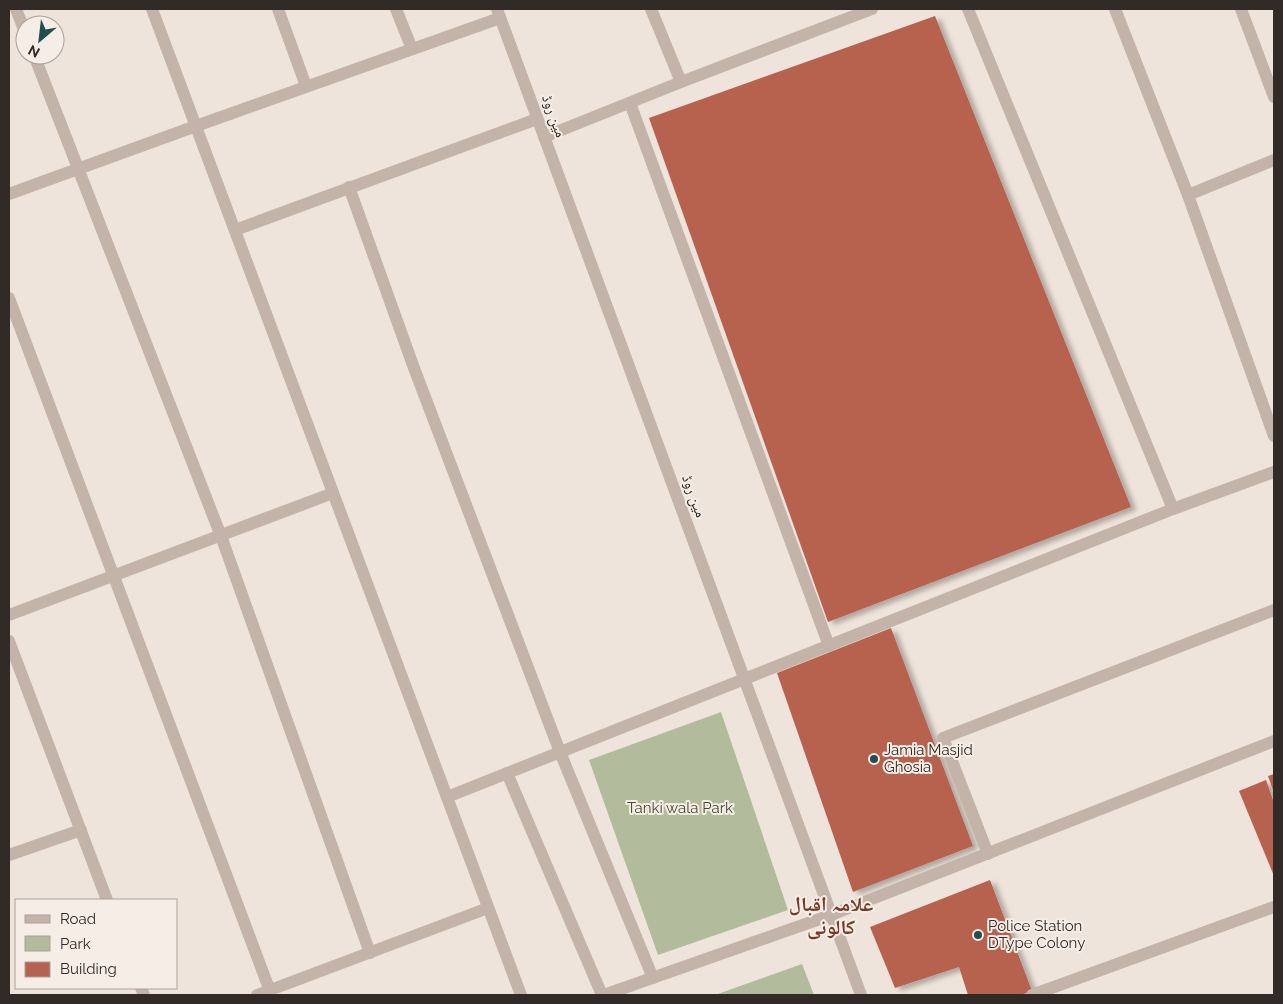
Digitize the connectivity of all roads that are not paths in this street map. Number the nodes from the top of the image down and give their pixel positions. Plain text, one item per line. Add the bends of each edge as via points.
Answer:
1 (152, 9) edge
2 (278, 9) edge
3 (396, 9) edge
4 (652, 9) edge
5 (872, 9) edge
6 (968, 9) edge
7 (1115, 9) edge
8 (1241, 9) edge
9 (498, 13) edge
10 (412, 49) junction
11 (38, 65) edge
12 (680, 82) junction
13 (306, 86) junction
14 (1274, 97) edge
15 (630, 102) junction
16 (538, 119) junction
17 (196, 126) junction
18 (544, 137) junction
19 (1274, 160) edge
20 (78, 169) junction
21 (349, 187) junction
22 (9, 194) edge
23 (1188, 195) junction
24 (235, 230) junction
25 (9, 298) edge
26 (1274, 436) edge
27 (1274, 472) edge
28 (333, 493) junction
29 (1173, 509) junction
30 (220, 536) junction
31 (114, 576) junction
32 (1274, 610) edge
33 (9, 616) edge
34 (9, 641) edge
35 (829, 646) junction
36 (744, 679) junction
37 (1274, 741) edge
38 (560, 752) junction
39 (507, 773) junction
40 (447, 797) junction
41 (81, 830) junction
42 (988, 854) junction
43 (9, 855) edge
44 (107, 899) edge
45 (1274, 907) edge
46 (488, 908) junction
47 (831, 916) junction
48 (370, 953) junction
49 (653, 978) junction
50 (270, 990) junction
51 (257, 995) edge
52 (521, 995) edge
53 (603, 995) edge
54 (861, 995) edge
55 (1032, 995) edge

1 - 17 street
2 - 13 street
3 - 10 street
4 - 12 street
5 - 12 street
6 - 29 street
7 - 23 street
8 - 14 street
9 - 10 street
9 - 16 street, مین روڈ
10 - 13 street
11 - 20 street
12 - 15 street
13 - 17 street
15 - 18 street
15 - 35 street
16 - 18 street, مین روڈ
16 - 21 street
17 - 20 street
17 - 24 street
18 - 36 street, مین روڈ
19 - 23 street
20 - 22 street
20 - 30 street
21 - 24 street
21 - 38 street
23 - 26 street
24 - 28 street
25 - 31 street
27 - 29 street
28 - 30 street
28 - 40 street
29 - 35 street
30 - 31 street
30 - 48 street
31 - 33 street
31 - 50 street
32 - 42 street via 943,738
34 - 41 street
35 - 36 street
36 - 38 street
36 - 47 street, مین روڈ
37 - 42 street
38 - 39 street
38 - 49 street
39 - 40 street
39 - 53 street
40 - 46 street
41 - 43 street
41 - 44 street
42 - 47 street
45 - 55 street
46 - 48 street
46 - 52 street
47 - 49 street
47 - 54 street, مین روڈ
48 - 50 street
49 - 53 street
50 - 51 street

